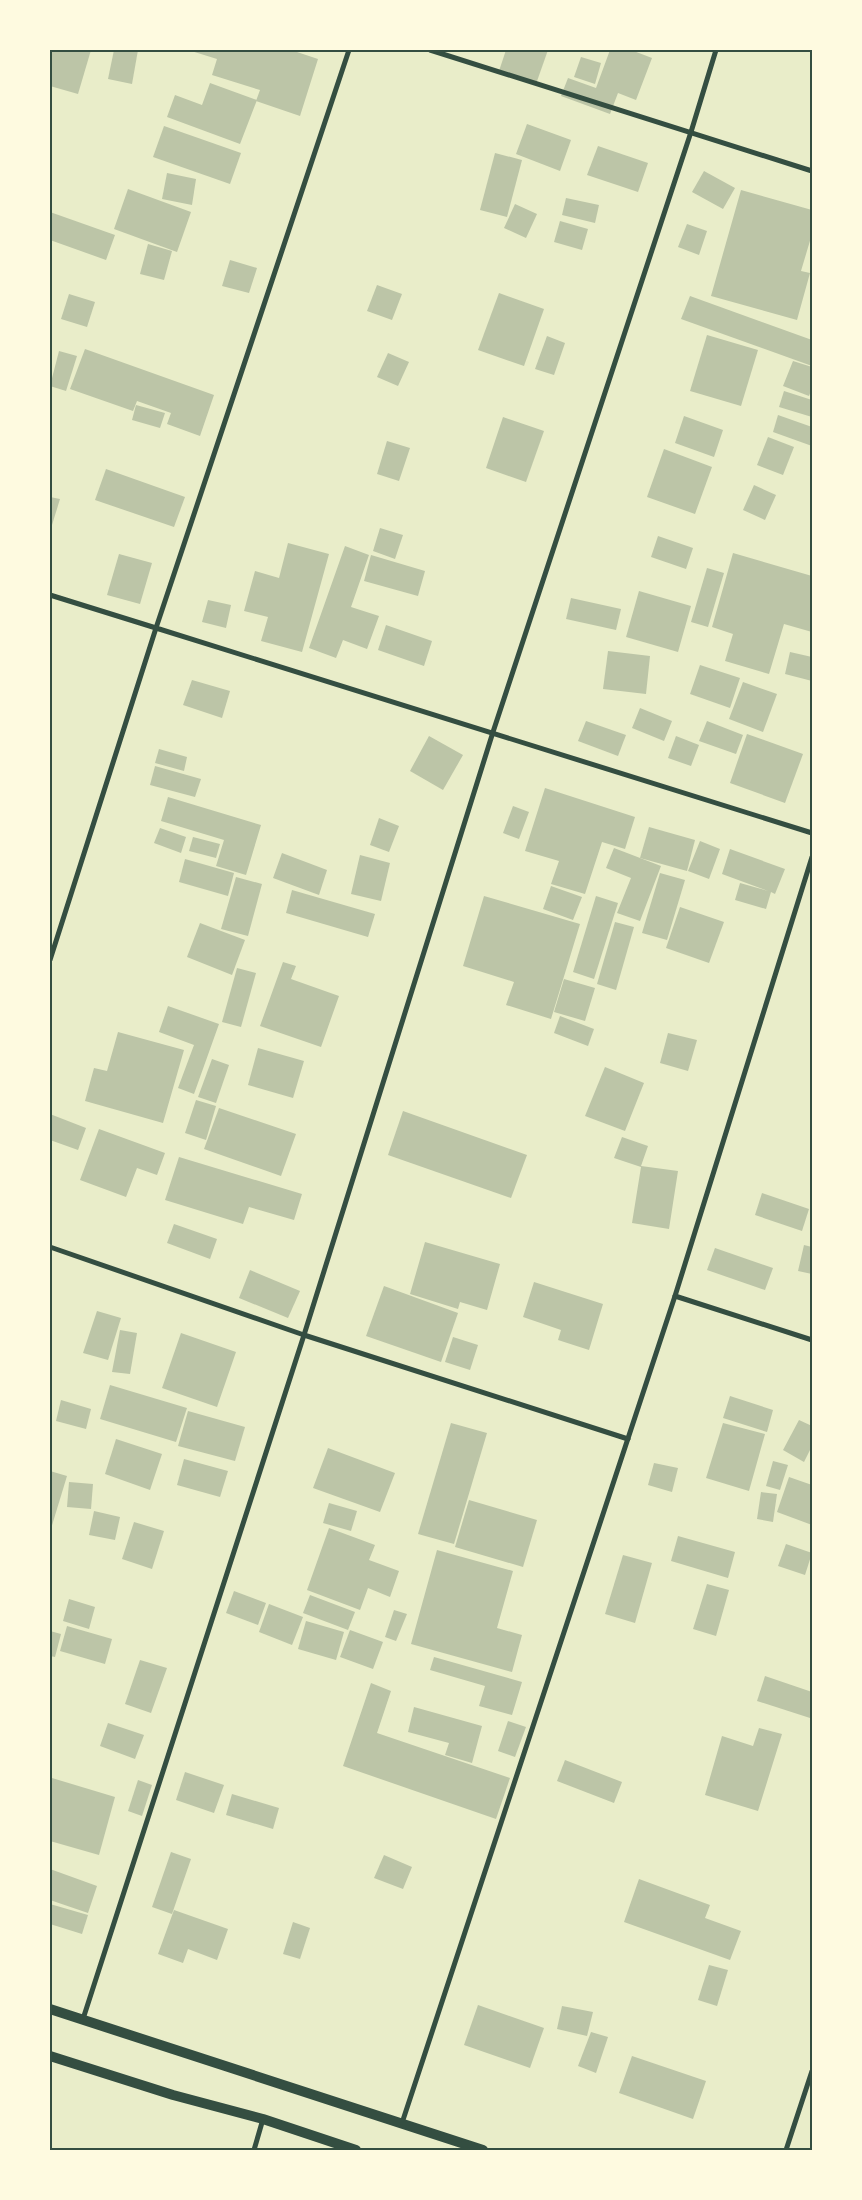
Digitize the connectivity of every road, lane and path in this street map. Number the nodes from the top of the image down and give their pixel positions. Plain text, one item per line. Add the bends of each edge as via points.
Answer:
1 (349, 50) edge
2 (430, 50) edge
3 (716, 50) edge
4 (691, 132) junction
5 (812, 172) edge
6 (50, 595) edge
7 (156, 628) junction
8 (493, 732) junction
9 (812, 833) edge
10 (812, 857) edge
11 (50, 960) edge
12 (50, 1247) edge
13 (675, 1296) junction
14 (304, 1335) junction
15 (812, 1340) edge
16 (628, 1439) junction
17 (50, 2009) edge
18 (83, 2019) junction
19 (50, 2056) edge
20 (812, 2071) edge
21 (263, 2119) junction
22 (402, 2124) junction
23 (254, 2150) edge
24 (356, 2150) edge
25 (483, 2150) edge
26 (786, 2150) edge

1 - 7 street
2 - 4 street
3 - 4 street
4 - 5 street
4 - 8 street
6 - 7 street
7 - 8 street
7 - 11 street
8 - 9 street
8 - 14 street
10 - 13 street
12 - 14 street
13 - 15 street
13 - 16 street
14 - 16 street
14 - 18 street
16 - 22 street
17 - 18 main road
18 - 22 main road
19 - 21 main road via 173,2095
20 - 26 street
21 - 23 street
21 - 24 main road
22 - 25 main road

